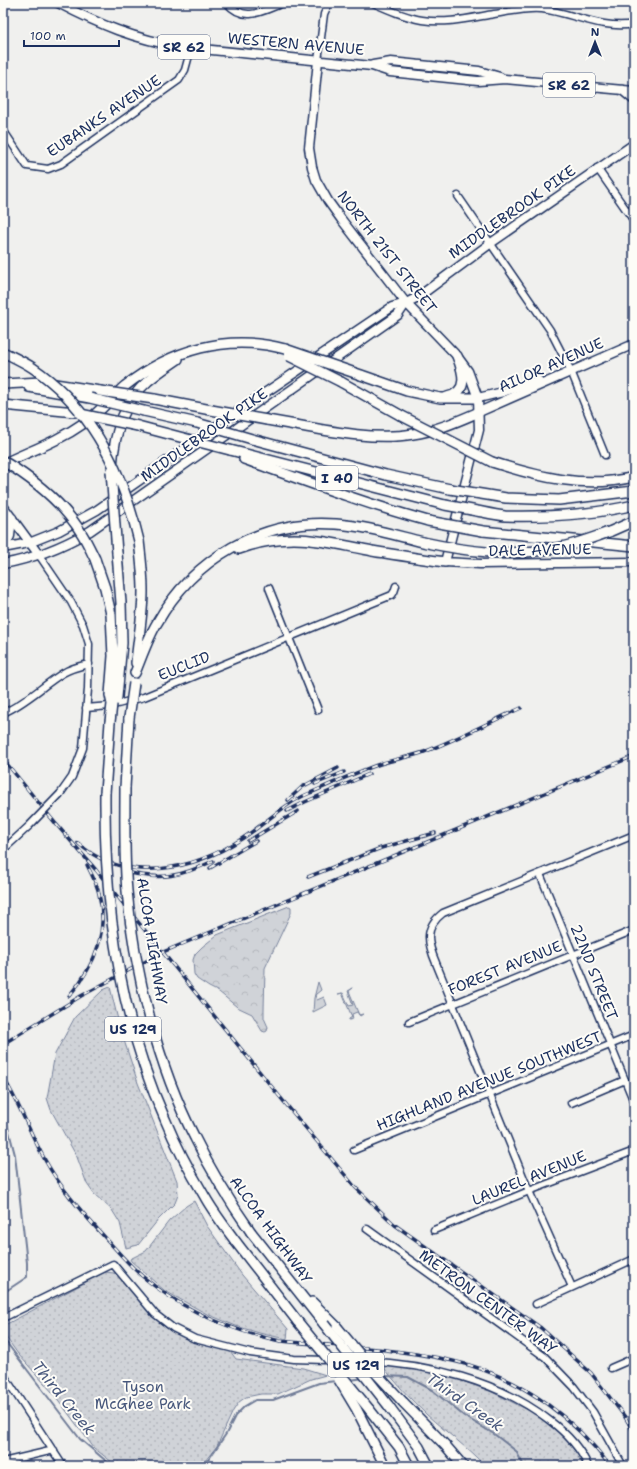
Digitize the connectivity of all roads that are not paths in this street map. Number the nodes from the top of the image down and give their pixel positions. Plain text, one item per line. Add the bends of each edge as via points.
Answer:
1 (58, 3) edge
2 (227, 3) edge
3 (283, 3) edge
4 (329, 3) edge
5 (373, 3) edge
6 (525, 6) edge
7 (542, 6) edge
8 (634, 24) edge
9 (191, 48) junction
10 (318, 61) junction
11 (622, 90) junction
12 (634, 91) edge
13 (634, 100) edge
14 (3, 130) edge
15 (634, 144) edge
16 (597, 168) junction
17 (458, 196) dead end
18 (634, 221) edge
19 (491, 243) junction
20 (406, 303) junction
21 (634, 344) edge
22 (282, 351) junction
23 (3, 352) edge
24 (185, 353) junction
25 (457, 356) junction
26 (567, 372) junction
27 (3, 384) edge
28 (15, 384) junction
29 (440, 398) junction
30 (478, 398) junction
31 (3, 405) edge
32 (479, 412) junction
33 (229, 451) junction
34 (605, 455) dead end
35 (3, 462) edge
36 (634, 477) edge
37 (634, 490) edge
38 (634, 505) edge
39 (3, 506) edge
40 (12, 518) junction
41 (634, 522) edge
42 (29, 543) junction
43 (634, 546) edge
44 (4, 547) edge
45 (39, 555) junction
46 (215, 558) junction
47 (446, 562) junction
48 (634, 562) edge
49 (3, 564) edge
50 (396, 586) dead end
51 (269, 588) dead end
52 (289, 636) junction
53 (89, 664) junction
54 (135, 673) junction
55 (115, 686) junction
56 (86, 708) junction
57 (318, 710) dead end
58 (3, 713) edge
59 (634, 835) edge
60 (3, 850) edge
61 (540, 874) junction
62 (634, 930) edge
63 (573, 955) junction
64 (453, 1004) junction
65 (409, 1022) dead end
66 (634, 1035) edge
67 (610, 1045) junction
68 (625, 1080) junction
69 (490, 1093) junction
70 (634, 1102) edge
71 (571, 1103) dead end
72 (354, 1150) dead end
73 (634, 1151) edge
74 (530, 1191) junction
75 (367, 1229) dead end
76 (434, 1230) dead end
77 (634, 1259) edge
78 (295, 1287) junction
79 (572, 1287) junction
80 (536, 1304) dead end
81 (3, 1318) edge
82 (324, 1355) junction
83 (634, 1358) edge
84 (612, 1368) dead end
85 (3, 1374) edge
86 (54, 1450) junction
87 (3, 1462) edge
88 (63, 1466) edge
89 (385, 1466) edge
90 (410, 1466) edge
91 (429, 1466) edge
92 (463, 1466) edge
93 (588, 1466) edge
94 (623, 1466) edge

1 - 9 main road, WESTERN AVENUE / SR 62 via 123,33
2 - 3 street via 241,14 251,15
4 - 10 street via 324,14
5 - 6 street via 405,16 438,22 460,20
6 - 7 street
7 - 8 street via 600,24
9 - 10 main road, WESTERN AVENUE / SR 62
9 - 14 street, EUBANKS AVENUE via 185,70 178,80 61,164 48,169 27,166
10 - 11 main road, WESTERN AVENUE / SR 62 via 372,66 391,62 479,71 505,79
10 - 20 main road, NORTH 21ST STREET via 309,148 316,180 341,220
11 - 12 main road, WESTERN AVENUE / SR 62
11 - 13 main road
15 - 16 main road, MIDDLEBROOK PIKE
16 - 18 street
16 - 19 main road, MIDDLEBROOK PIKE
17 - 19 street
19 - 20 main road, MIDDLEBROOK PIKE via 418,297
19 - 26 street via 550,330
20 - 25 main road, NORTH 21ST STREET
20 - 42 main road, MIDDLEBROOK PIKE via 386,311 97,510 60,531
20 - 45 main road, MIDDLEBROOK PIKE via 398,315 90,531 64,546
21 - 26 main road, AILOR AVENUE
22 - 24 highway via 265,344 243,342 222,343
22 - 29 highway, bridge via 407,391
22 - 36 highway, bridge via 492,462 527,474 557,480 594,483
23 - 54 highway, ALCOA HIGHWAY, bridge via 32,367 74,404 102,443 119,478 133,515 142,567 142,616
24 - 35 highway via 164,360 126,386 87,422 65,436
24 - 55 highway, bridge via 147,382 132,399 124,412 116,439 111,471 122,603 122,643
25 - 29 highway via 464,383 452,396
25 - 30 main road, NORTH 21ST STREET via 468,371
26 - 30 main road
26 - 32 main road, AILOR AVENUE
26 - 34 street
27 - 28 highway, I 40
28 - 32 highway, bridge via 42,382 341,432 383,436 413,434 450,425
28 - 37 highway, I 40, bridge via 90,398 197,423 450,490 506,498 559,500
29 - 30 highway
30 - 32 main road, NORTH 21ST STREET
31 - 33 highway, bridge via 75,412
32 - 47 main road, NORTH 21ST STREET via 476,446
33 - 38 highway, I 40, bridge via 445,506 504,516 566,516
33 - 43 highway, bridge via 322,488 428,521 483,531
35 - 55 highway, bridge via 20,471 48,494 82,533 95,559 111,614
39 - 40 main road
40 - 42 main road
40 - 44 main road via 10,536
41 - 46 highway, bridge via 557,548 512,554 460,550 354,526 290,526 258,535
42 - 44 main road, MIDDLEBROOK PIKE
42 - 45 main road
45 - 49 main road, MIDDLEBROOK PIKE
45 - 53 street via 83,624 89,644
46 - 47 highway via 258,543 295,538
46 - 54 highway via 200,569 170,602
47 - 48 main road, DALE AVENUE
50 - 52 street, EUCLID via 392,595
51 - 52 street
52 - 56 street, EUCLID via 136,700
52 - 57 street
53 - 56 street
53 - 58 street via 64,672
54 - 78 highway, ALCOA HIGHWAY / US 129, bridge via 129,718 125,788 127,892 141,977 156,1038 194,1137 230,1201
55 - 82 highway, US 129, bridge via 117,697 112,704 105,793 109,898 130,1019 140,1054 164,1118 205,1198
56 - 60 street, bridge via 83,748 72,777 30,826
59 - 61 street
61 - 63 street, 22ND STREET
61 - 64 street via 443,914 432,924 428,944
62 - 63 street, FOREST AVENUE
63 - 64 street, FOREST AVENUE
63 - 67 street, 22ND STREET
64 - 65 street, FOREST AVENUE
64 - 69 street
66 - 67 street, HIGHLAND AVENUE SOUTHWEST
67 - 68 street, 22ND STREET
67 - 69 street, HIGHLAND AVENUE SOUTHWEST
68 - 70 street, 22ND STREET
68 - 71 street
69 - 72 street, HIGHLAND AVENUE SOUTHWEST
69 - 74 street
73 - 74 street, LAUREL AVENUE
74 - 76 street, LAUREL AVENUE
74 - 79 street
75 - 94 street, METRON CENTER WAY via 545,1357 593,1412
77 - 79 street
78 - 91 highway, ALCOA HIGHWAY / US 129, bridge via 388,1405
78 - 92 highway, bridge via 337,1327 371,1368
79 - 80 street
81 - 93 street via 113,1264 155,1314 173,1328 195,1339 250,1353 294,1359 384,1362 434,1370 484,1383 537,1410 572,1440
82 - 89 highway, bridge via 357,1410
82 - 90 highway, US 129, bridge via 369,1409
83 - 84 street
85 - 86 street
86 - 87 street
86 - 88 street

